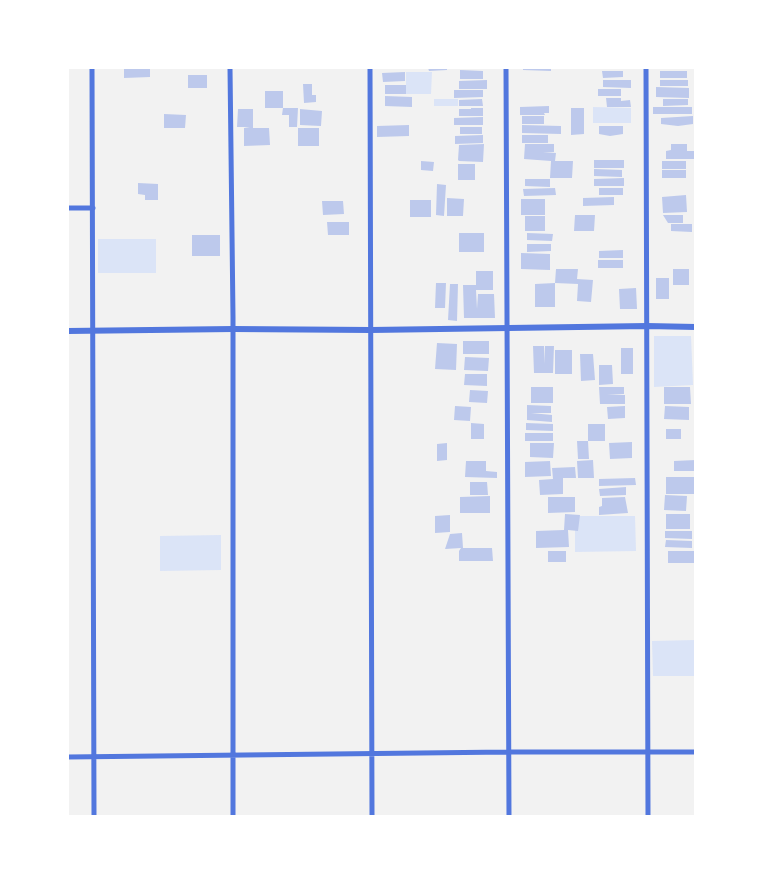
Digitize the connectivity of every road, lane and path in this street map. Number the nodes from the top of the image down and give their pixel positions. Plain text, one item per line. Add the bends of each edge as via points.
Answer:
1 (92, 68) edge
2 (230, 68) edge
3 (370, 68) edge
4 (506, 68) edge
5 (646, 68) edge
6 (68, 208) edge
7 (93, 208) junction
8 (647, 326) junction
9 (696, 327) edge
10 (508, 328) junction
11 (233, 329) junction
12 (371, 330) junction
13 (68, 331) edge
14 (94, 331) junction
15 (508, 752) junction
16 (647, 752) junction
17 (696, 752) edge
18 (371, 753) junction
19 (232, 756) junction
20 (68, 757) edge
21 (93, 757) junction
22 (94, 816) edge
23 (233, 816) edge
24 (372, 816) edge
25 (509, 816) edge
26 (648, 816) edge

1 - 7 street
2 - 11 street
3 - 12 street
4 - 10 street
5 - 8 street
6 - 7 street
7 - 14 street
8 - 9 street
8 - 10 street
8 - 16 street
10 - 12 street
10 - 15 street
11 - 12 street
11 - 14 street
11 - 19 street
12 - 18 street
13 - 14 street
14 - 21 street
15 - 16 street
15 - 18 street
15 - 25 street
16 - 17 street
16 - 26 street
18 - 19 street
18 - 24 street
19 - 21 street
19 - 23 street
20 - 21 street
21 - 22 street

